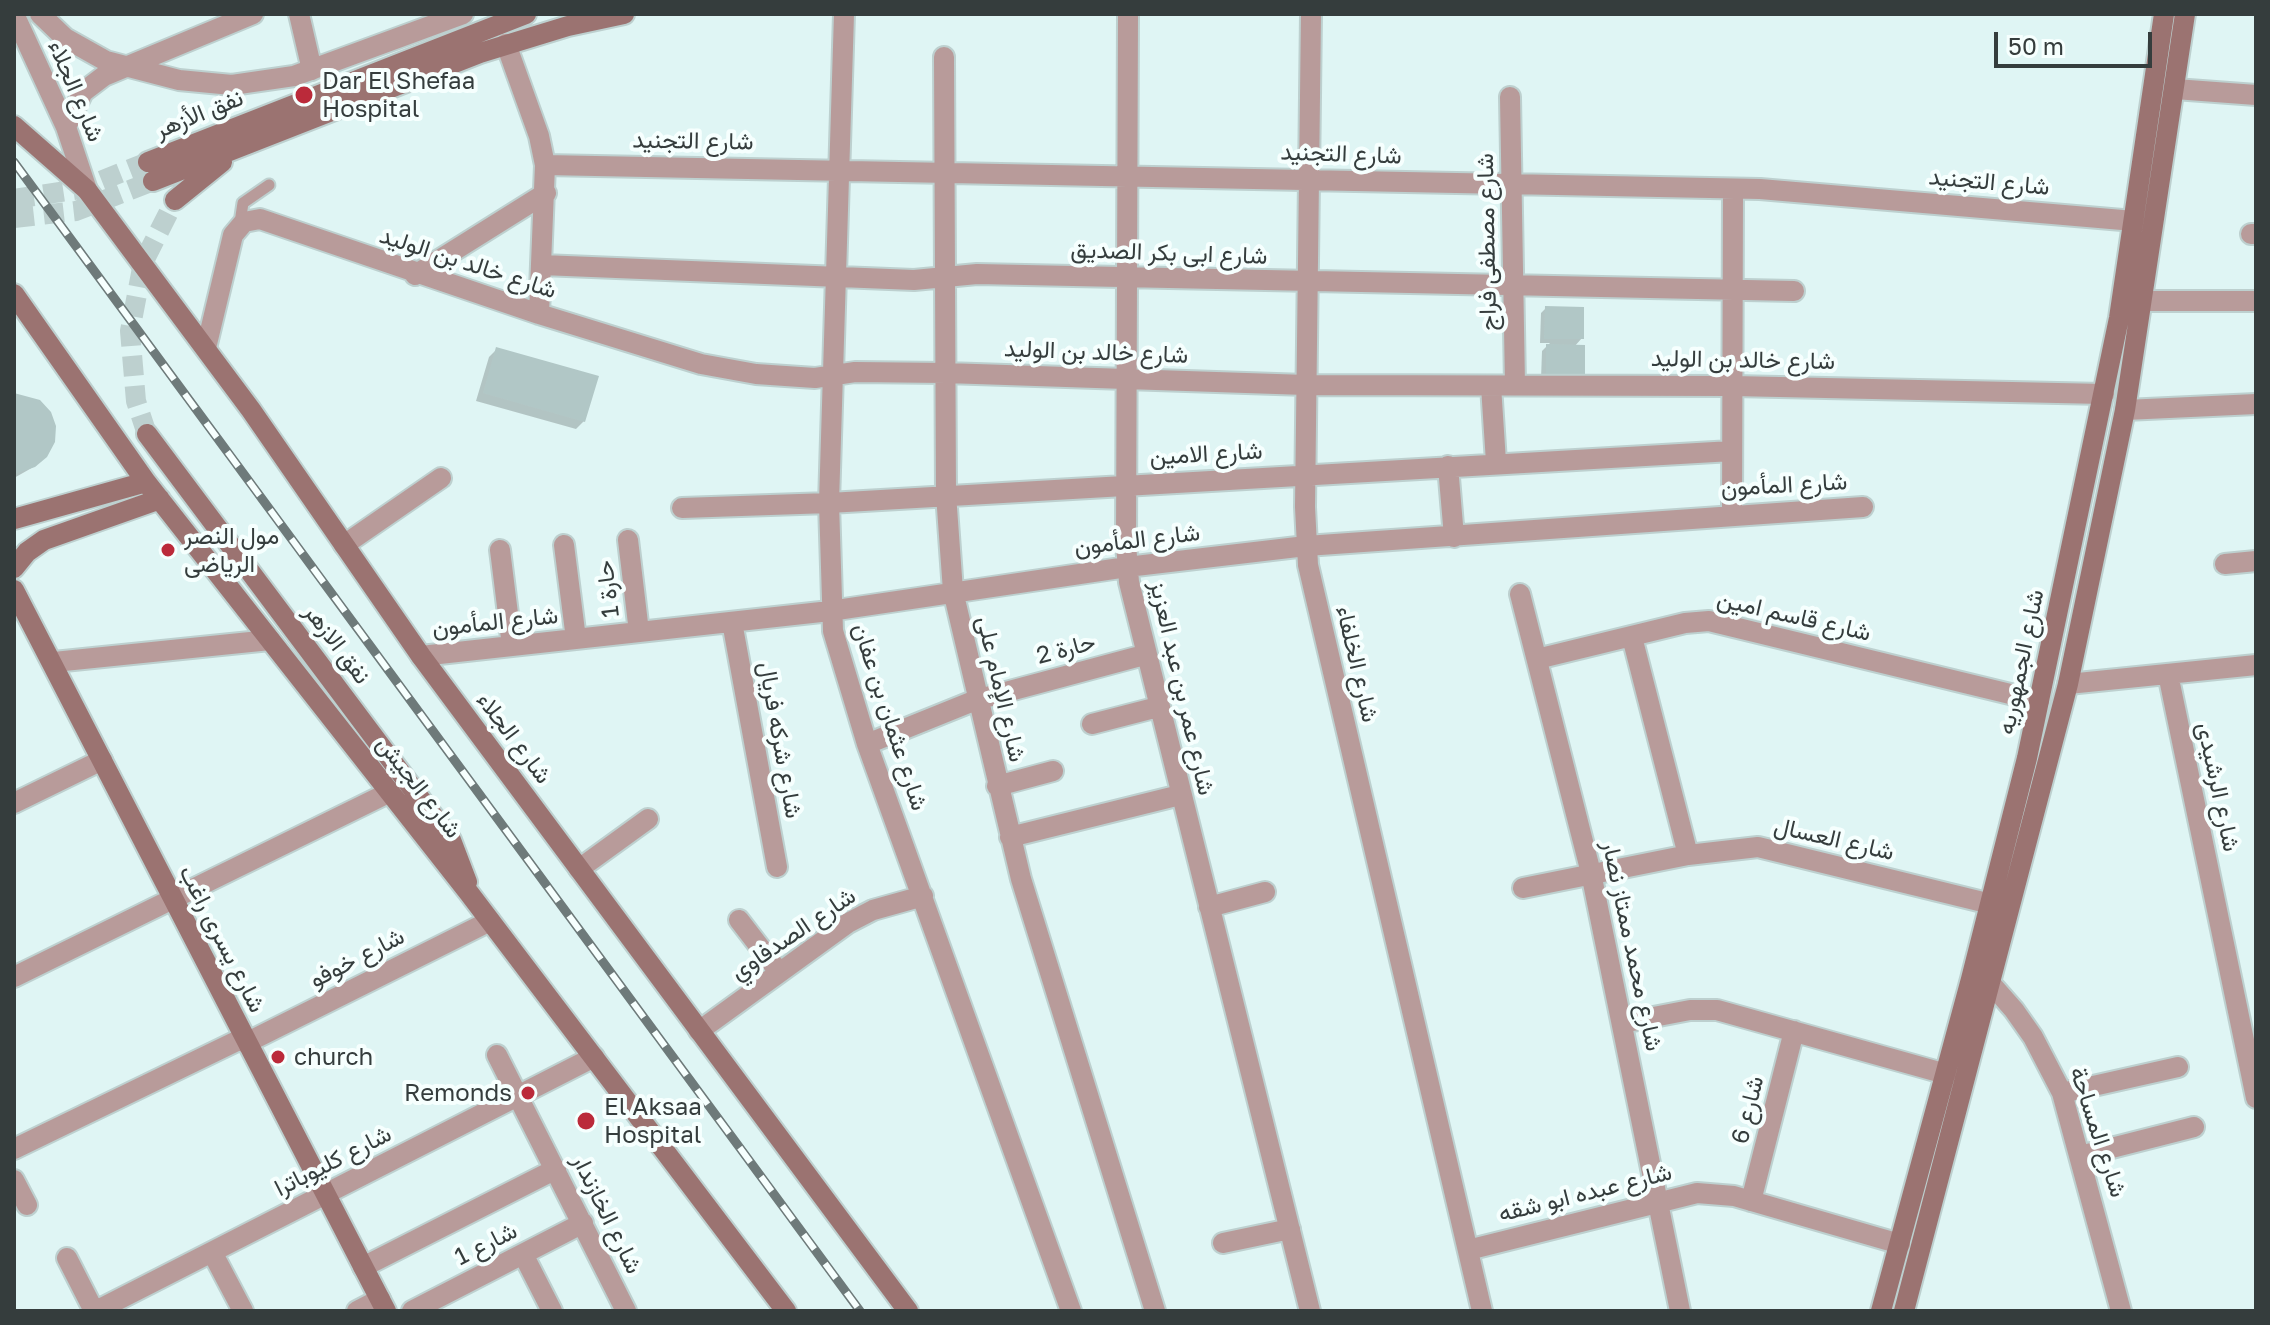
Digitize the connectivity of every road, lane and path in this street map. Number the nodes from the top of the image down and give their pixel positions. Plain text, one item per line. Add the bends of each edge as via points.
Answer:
1 (14, 14) edge
2 (40, 14) edge
3 (253, 14) edge
4 (299, 14) edge
5 (463, 14) edge
6 (527, 14) edge
7 (624, 14) edge
8 (844, 14) edge
9 (1128, 14) edge
10 (1311, 14) edge
11 (2164, 14) edge
12 (2185, 14) edge
13 (536, 35) junction
14 (506, 44) junction
15 (944, 57) dead end
16 (129, 68) junction
17 (312, 70) junction
18 (2175, 89) junction
19 (2256, 95) edge
20 (1510, 97) dead end
21 (14, 126) edge
22 (66, 127) junction
23 (252, 143) junction
24 (545, 165) junction
25 (839, 169) junction
26 (945, 171) junction
27 (1127, 175) junction
28 (1309, 178) junction
29 (269, 185) dead end
30 (1513, 185) junction
31 (1733, 189) junction
32 (87, 190) junction
33 (546, 193) junction
34 (175, 200) tunnel mouth
35 (2134, 221) junction
36 (244, 222) junction
37 (542, 265) junction
38 (415, 275) junction
39 (945, 277) junction
40 (1126, 277) junction
41 (836, 278) junction
42 (1308, 284) junction
43 (1513, 288) junction
44 (1733, 290) junction
45 (1794, 291) dead end
46 (14, 294) edge
47 (2142, 301) junction
48 (2256, 301) edge
49 (539, 314) junction
50 (206, 348) junction
51 (946, 373) junction
52 (832, 376) junction
53 (1126, 380) junction
54 (1306, 385) junction
55 (1515, 385) junction
56 (1491, 386) junction
57 (1733, 386) junction
58 (2104, 394) junction
59 (2256, 404) edge
60 (2125, 410) junction
61 (147, 434) tunnel mouth
62 (1732, 451) junction
63 (1496, 462) junction
64 (1448, 466) junction
65 (1305, 475) junction
66 (441, 478) dead end
67 (146, 482) junction
68 (1126, 484) junction
69 (946, 494) junction
70 (160, 499) junction
71 (829, 503) junction
72 (1863, 507) dead end
73 (682, 508) dead end
74 (1732, 514) junction
75 (14, 519) edge
76 (1454, 537) junction
77 (628, 540) dead end
78 (344, 545) junction
79 (564, 545) dead end
80 (1306, 546) junction
81 (500, 550) dead end
82 (2256, 561) edge
83 (2225, 564) dead end
84 (1127, 567) junction
85 (14, 568) edge
86 (14, 590) edge
87 (953, 591) junction
88 (1520, 594) dead end
89 (830, 611) junction
90 (732, 622) junction
91 (639, 632) junction
92 (1632, 637) junction
93 (576, 639) junction
94 (270, 640) junction
95 (512, 646) junction
96 (1144, 655) junction
97 (421, 656) junction
98 (1537, 659) junction
99 (54, 662) junction
100 (2256, 665) edge
101 (2168, 674) junction
102 (2068, 684) junction
103 (976, 700) junction
104 (2039, 701) junction
105 (1158, 707) junction
106 (1092, 724) dead end
107 (867, 744) junction
108 (102, 760) junction
109 (1053, 771) dead end
110 (997, 786) junction
111 (390, 792) junction
112 (1180, 795) junction
113 (14, 803) edge
114 (648, 819) dead end
115 (1010, 837) junction
116 (1688, 855) junction
117 (777, 867) dead end
118 (579, 869) junction
119 (1591, 873) junction
120 (1523, 888) dead end
121 (1265, 892) dead end
122 (469, 893) junction
123 (923, 896) junction
124 (173, 901) junction
125 (1991, 904) junction
126 (1209, 907) junction
127 (739, 920) dead end
128 (490, 921) junction
129 (779, 972) junction
130 (14, 977) edge
131 (1971, 979) junction
132 (1992, 985) junction
133 (2247, 1014) edge
134 (1622, 1023) junction
135 (699, 1031) junction
136 (1794, 1031) junction
137 (1966, 1038) junction
138 (245, 1040) junction
139 (497, 1055) dead end
140 (594, 1057) junction
141 (2178, 1067) dead end
142 (1946, 1074) junction
143 (2062, 1093) junction
144 (519, 1095) junction
145 (2256, 1098) edge
146 (2194, 1127) dead end
147 (14, 1149) edge
148 (2080, 1156) junction
149 (556, 1169) junction
150 (14, 1180) edge
151 (325, 1194) junction
152 (1657, 1200) junction
153 (1751, 1201) junction
154 (27, 1205) dead end
155 (583, 1223) junction
156 (1290, 1229) junction
157 (1223, 1243) dead end
158 (1900, 1244) junction
159 (1468, 1250) junction
160 (212, 1252) junction
161 (523, 1254) junction
162 (67, 1258) dead end
163 (363, 1267) junction
164 (383, 1305) edge
165 (95, 1311) edge
166 (243, 1311) edge
167 (357, 1311) edge
168 (412, 1311) edge
169 (552, 1311) edge
170 (626, 1311) edge
171 (786, 1311) edge
172 (908, 1311) edge
173 (1071, 1311) edge
174 (1155, 1311) edge
175 (1310, 1311) edge
176 (1482, 1311) edge
177 (1680, 1311) edge
178 (1881, 1311) edge
179 (1904, 1311) edge
180 (2121, 1311) edge

1 - 22 street, شارع الجلاء
2 - 16 street, شارع الجلاء via 85,51
3 - 16 street
4 - 17 street
5 - 17 street, شارع الجلاء
6 - 13 street
6 - 23 street, نفق الأزهر via 269,114 151,172
7 - 13 street
8 - 25 street, شارع عثمان بن عفان
9 - 27 street, شارع عمر بن عبد العزيز
10 - 28 street, شارع الخلفاء
11 - 35 street, شارع الجمهوريه
12 - 18 street, شارع الجمهوريه
13 - 14 street
14 - 23 street
14 - 24 street
15 - 26 street, شارع الإمام على
16 - 17 street, شارع الجلاء via 232,85
16 - 22 street via 104,76 83,92
18 - 19 street
18 - 47 street, شارع الجمهوريه
20 - 30 street, شارع مصطفى فراج
21 - 32 street, شارع الجلاء
22 - 32 street, شارع الجلاء
23 - 34 street
24 - 25 street, شارع التجنيد
24 - 33 street
25 - 26 street, شارع التجنيد
25 - 41 street, شارع عثمان بن عفان
26 - 27 street, شارع التجنيد
26 - 39 street, شارع الإمام على
27 - 28 street, شارع التجنيد
27 - 40 street, شارع عمر بن عبد العزيز
28 - 30 street, شارع التجنيد
28 - 42 street, شارع الخلفاء
29 - 36 lane via 243,203
30 - 31 street, شارع التجنيد
30 - 43 street, شارع مصطفى فراج
31 - 35 street, شارع التجنيد
31 - 44 street
32 - 50 street, شارع الجلاء
33 - 37 street
33 - 38 street
35 - 58 street, شارع الجمهوريه
36 - 38 street, شارع خالد بن الوليد via 260,219
36 - 50 street via 233,235
37 - 41 street, شارع ابى بكر الصديق
37 - 49 street
38 - 49 street, شارع خالد بن الوليد
39 - 40 street, شارع ابى بكر الصديق
39 - 41 street, شارع ابى بكر الصديق
39 - 51 street, شارع الإمام على
40 - 42 street, شارع ابى بكر الصديق
40 - 53 street, شارع عمر بن عبد العزيز
41 - 52 street, شارع عثمان بن عفان
42 - 43 street, شارع ابى بكر الصديق
42 - 54 street, شارع الخلفاء
43 - 44 street, شارع ابى بكر الصديق
43 - 55 street, شارع مصطفى فراج
44 - 45 street, شارع ابى بكر الصديق
44 - 57 street
46 - 67 street, شارع الجيش
47 - 48 street
47 - 60 street, شارع الجمهوريه
49 - 52 street, شارع خالد بن الوليد via 728,370 793,378
50 - 78 street, شارع الجلاء
51 - 52 street, شارع خالد بن الوليد
51 - 53 street, شارع خالد بن الوليد
51 - 69 street, شارع الإمام على
52 - 71 street, شارع عثمان بن عفان
53 - 54 street, شارع خالد بن الوليد
53 - 68 street, شارع عمر بن عبد العزيز
54 - 56 street, شارع خالد بن الوليد
54 - 65 street, شارع الخلفاء
55 - 56 street, شارع خالد بن الوليد
55 - 57 street, شارع خالد بن الوليد
56 - 63 street
57 - 58 street, شارع خالد بن الوليد
57 - 62 street
58 - 104 street, شارع الجمهوريه
59 - 60 street
60 - 102 street, شارع الجمهوريه
61 - 122 street, نفق الازهر via 451,840
62 - 63 street, شارع الامين
62 - 74 street
63 - 64 street, شارع الامين
64 - 65 street, شارع الامين
64 - 76 street
65 - 68 street, شارع الامين
65 - 80 street, شارع الخلفاء
66 - 78 street
67 - 70 street, شارع الجيش
67 - 75 street
68 - 69 street, شارع الامين
68 - 84 street, شارع عمر بن عبد العزيز
69 - 71 street, شارع الامين
69 - 87 street, شارع الإمام على
70 - 85 street via 44,540
70 - 94 street, شارع الجيش
71 - 73 street, شارع الامين
71 - 89 street, شارع عثمان بن عفان
72 - 74 street, شارع المأمون
74 - 76 street, شارع المأمون
76 - 80 street, شارع المأمون
77 - 91 street, حارة 1
78 - 97 street, شارع الجلاء
79 - 93 street
80 - 84 street, شارع المأمون
80 - 159 street, شارع الخلفاء
81 - 95 street
82 - 83 street
84 - 87 street, شارع المأمون
84 - 96 street, شارع عمر بن عبد العزيز
86 - 99 street, شارع يسرى راغب
87 - 89 street, شارع المأمون
87 - 103 street, شارع الإمام على
88 - 98 street, شارع محمد ممتاز نصار
89 - 90 street, شارع المأمون
89 - 107 street, شارع عثمان بن عفان
90 - 91 street, شارع المأمون
90 - 117 street, شارع شركه فريال
91 - 93 street, شارع المأمون
92 - 98 street, شارع قاسم امين
92 - 104 street, شارع قاسم امين via 1685,623 1722,622
92 - 116 street
93 - 95 street, شارع المأمون
94 - 99 street
94 - 111 street, شارع الجيش
95 - 97 street, شارع المأمون
96 - 103 street, حارة 2
96 - 105 street, شارع عمر بن عبد العزيز
97 - 118 street, شارع الجلاء
98 - 119 street, شارع محمد ممتاز نصار
99 - 108 street, شارع يسرى راغب
100 - 101 street
101 - 102 street
101 - 133 street, شارع الرشيدى
102 - 132 street, شارع الجمهوريه
103 - 107 street, حارة 2
103 - 110 street, شارع الإمام على
104 - 125 street, شارع الجمهوريه
105 - 106 street
105 - 112 street, شارع عمر بن عبد العزيز
107 - 123 street, شارع عثمان بن عفان
108 - 113 street
108 - 124 street, شارع يسرى راغب
109 - 110 street
110 - 115 street, شارع الإمام على
111 - 122 street, شارع الجيش
111 - 124 street
112 - 115 street
112 - 126 street, شارع عمر بن عبد العزيز
114 - 118 street
115 - 174 street, شارع الإمام على
116 - 119 street, شارع العسال
116 - 125 street, شارع العسال via 1742,847 1774,849
118 - 135 street, شارع الجلاء
119 - 120 street, شارع العسال
119 - 134 street, شارع محمد ممتاز نصار
121 - 126 street
122 - 128 street, شارع الجيش
123 - 129 street, شارع الصدفاوي via 860,915
123 - 173 street, شارع عثمان بن عفان
124 - 130 street
124 - 138 street, شارع يسرى راغب
125 - 131 street, شارع الجمهوريه
126 - 156 street, شارع عمر بن عبد العزيز
127 - 129 street
128 - 138 street, شارع خوفو
128 - 140 street, شارع الجيش
129 - 135 street, شارع الصدفاوي
131 - 132 street
131 - 137 street, شارع الجمهوريه
132 - 137 street, شارع الجمهوريه
132 - 143 street, شارع المساحة via 2033,1037
133 - 145 street, شارع الرشيدى
134 - 136 street via 1704,1009
134 - 152 street, شارع محمد ممتاز نصار
135 - 172 street, شارع الجلاء
136 - 142 street
136 - 153 street, شارع 6
137 - 142 street, شارع الجمهوريه
137 - 179 street, شارع الجمهوريه
138 - 147 street, شارع خوفو
138 - 151 street, شارع يسرى راغب
139 - 144 street, شارع الخازندار
140 - 144 street, شارع كليوباترا
140 - 171 street, شارع الجيش
141 - 143 street
142 - 158 street, شارع الجمهوريه
143 - 148 street, شارع المساحة
144 - 149 street, شارع الخازندار
144 - 151 street, شارع كليوباترا
146 - 148 street
148 - 180 street, شارع المساحة
149 - 155 street, شارع الخازندار
149 - 163 street
150 - 154 street
151 - 160 street, شارع كليوباترا
151 - 163 street, شارع يسرى راغب
152 - 153 street, شارع عبده ابو شقه via 1697,1193
152 - 159 street, شارع عبده ابو شقه
152 - 177 street, شارع محمد ممتاز نصار
153 - 158 street, شارع عبده ابو شقه
155 - 161 street, شارع 1
155 - 170 street, شارع الخازندار
156 - 157 street
156 - 175 street, شارع عمر بن عبد العزيز
158 - 178 street, شارع الجمهوريه
159 - 176 street, شارع الخلفاء
160 - 165 street, شارع كليوباترا
160 - 166 street
161 - 168 street, شارع 1
161 - 169 street
162 - 165 street
163 - 164 street, شارع يسرى راغب
164 - 167 street

